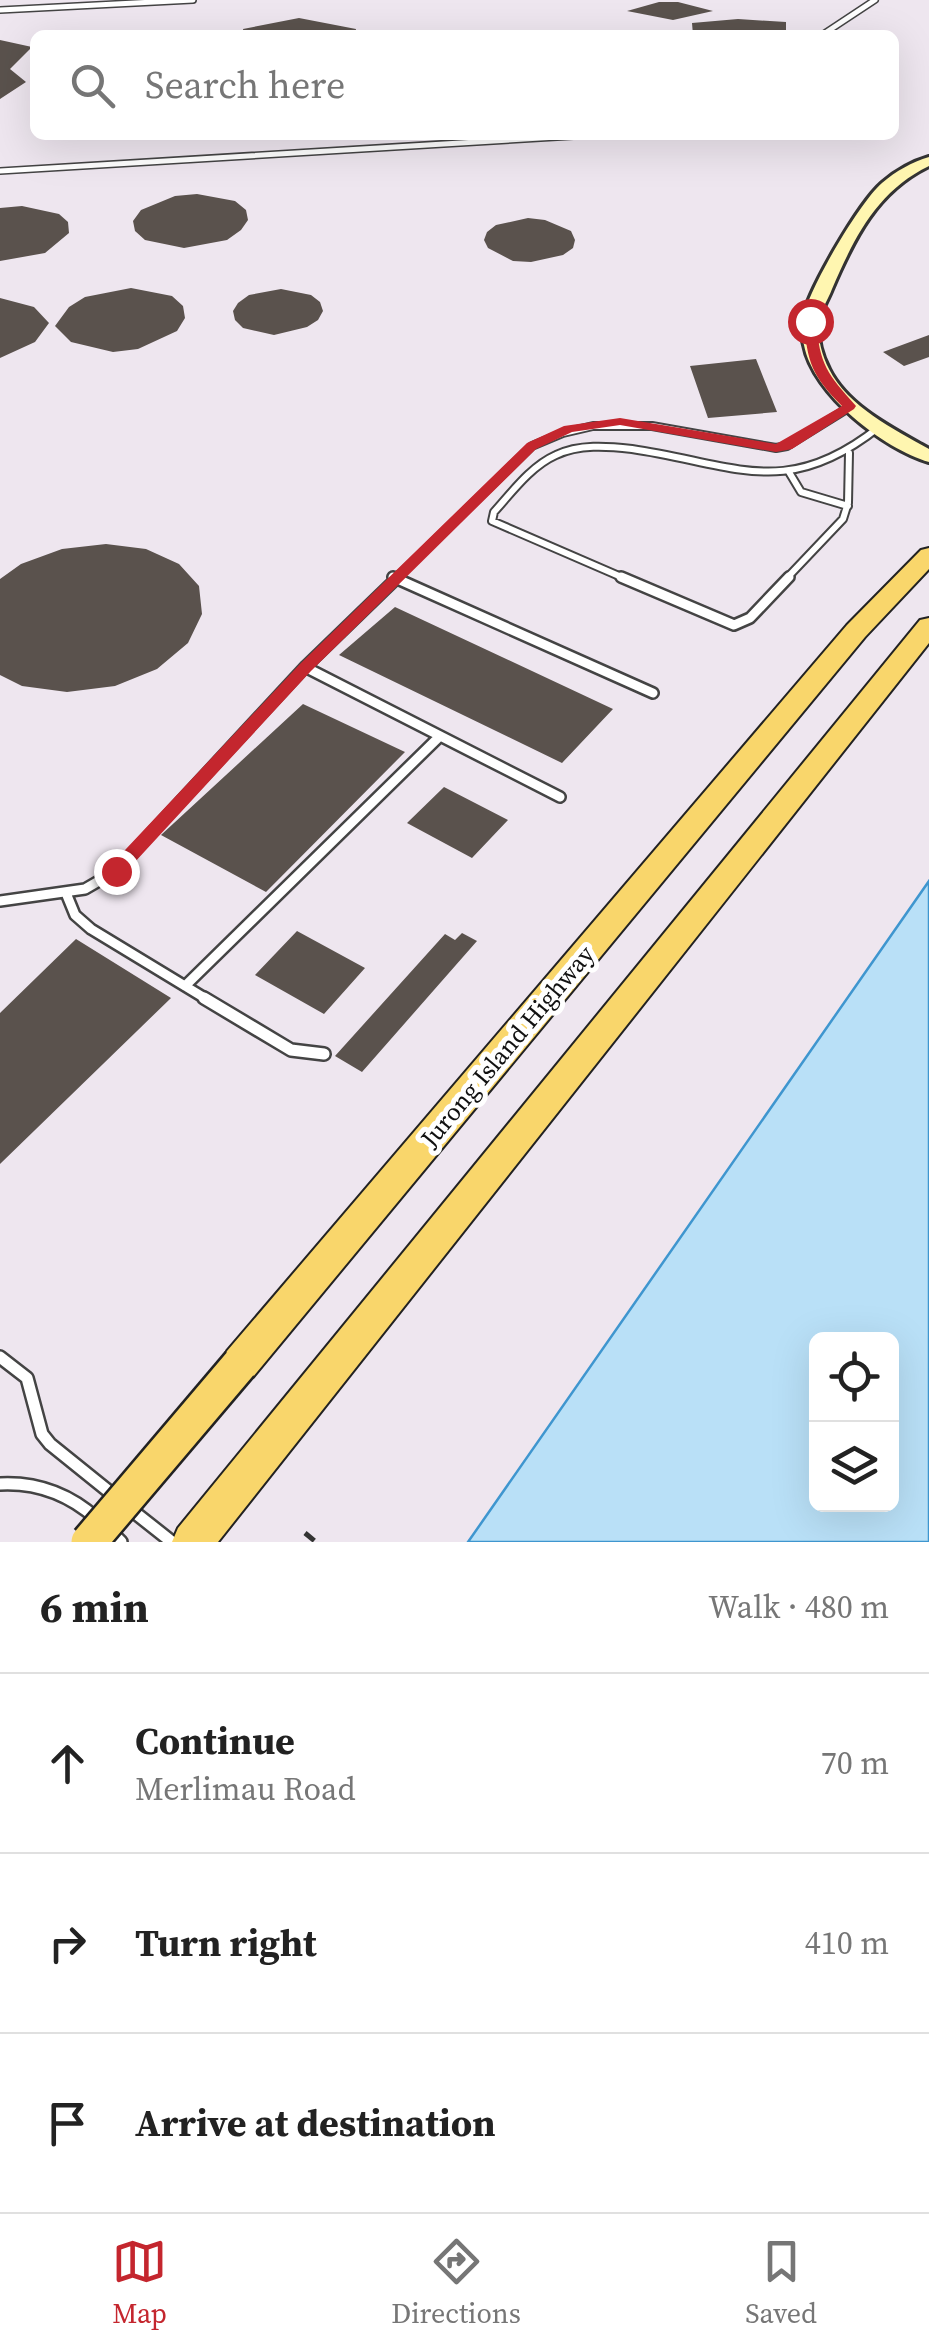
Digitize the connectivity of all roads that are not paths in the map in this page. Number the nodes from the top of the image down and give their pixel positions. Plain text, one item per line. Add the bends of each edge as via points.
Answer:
1 (194, 0) edge
2 (875, 0) edge
3 (0, 10) edge
4 (830, 30) edge
5 (506, 140) edge
6 (929, 161) edge
7 (0, 170) edge
8 (850, 406) junction
9 (879, 426) junction
10 (849, 452) junction
11 (929, 457) edge
12 (789, 472) junction
13 (848, 506) junction
14 (925, 554) edge
15 (393, 578) junction
16 (929, 626) edge
17 (305, 667) junction
18 (653, 693) dead end
19 (440, 736) junction
20 (560, 797) dead end
21 (66, 892) junction
22 (0, 901) edge
23 (185, 986) junction
24 (324, 1054) dead end
25 (0, 1357) edge
26 (0, 1484) edge
27 (90, 1542) edge
28 (122, 1542) edge
29 (172, 1542) edge
30 (192, 1542) edge

1 - 3 lane
2 - 4 lane
5 - 7 lane
6 - 8 street via 866,206 810,321 813,359
8 - 9 street
8 - 15 lane via 776,448 620,422 569,429 532,446
9 - 10 lane
9 - 11 street
10 - 12 lane via 830,464
10 - 13 lane
12 - 13 lane via 801,492
12 - 13 lane via 749,474 582,447 542,462 492,517 497,525 734,625 750,618
14 - 27 main road, Jurong Island Highway, bridge
15 - 17 lane
15 - 18 lane
16 - 30 main road
17 - 19 lane
17 - 21 lane via 130,859 100,883
19 - 20 lane
19 - 23 lane
21 - 22 lane
21 - 23 lane via 75,915 91,929
23 - 24 lane via 292,1050
25 - 29 lane via 27,1378 50,1444
26 - 28 lane via 58,1492

